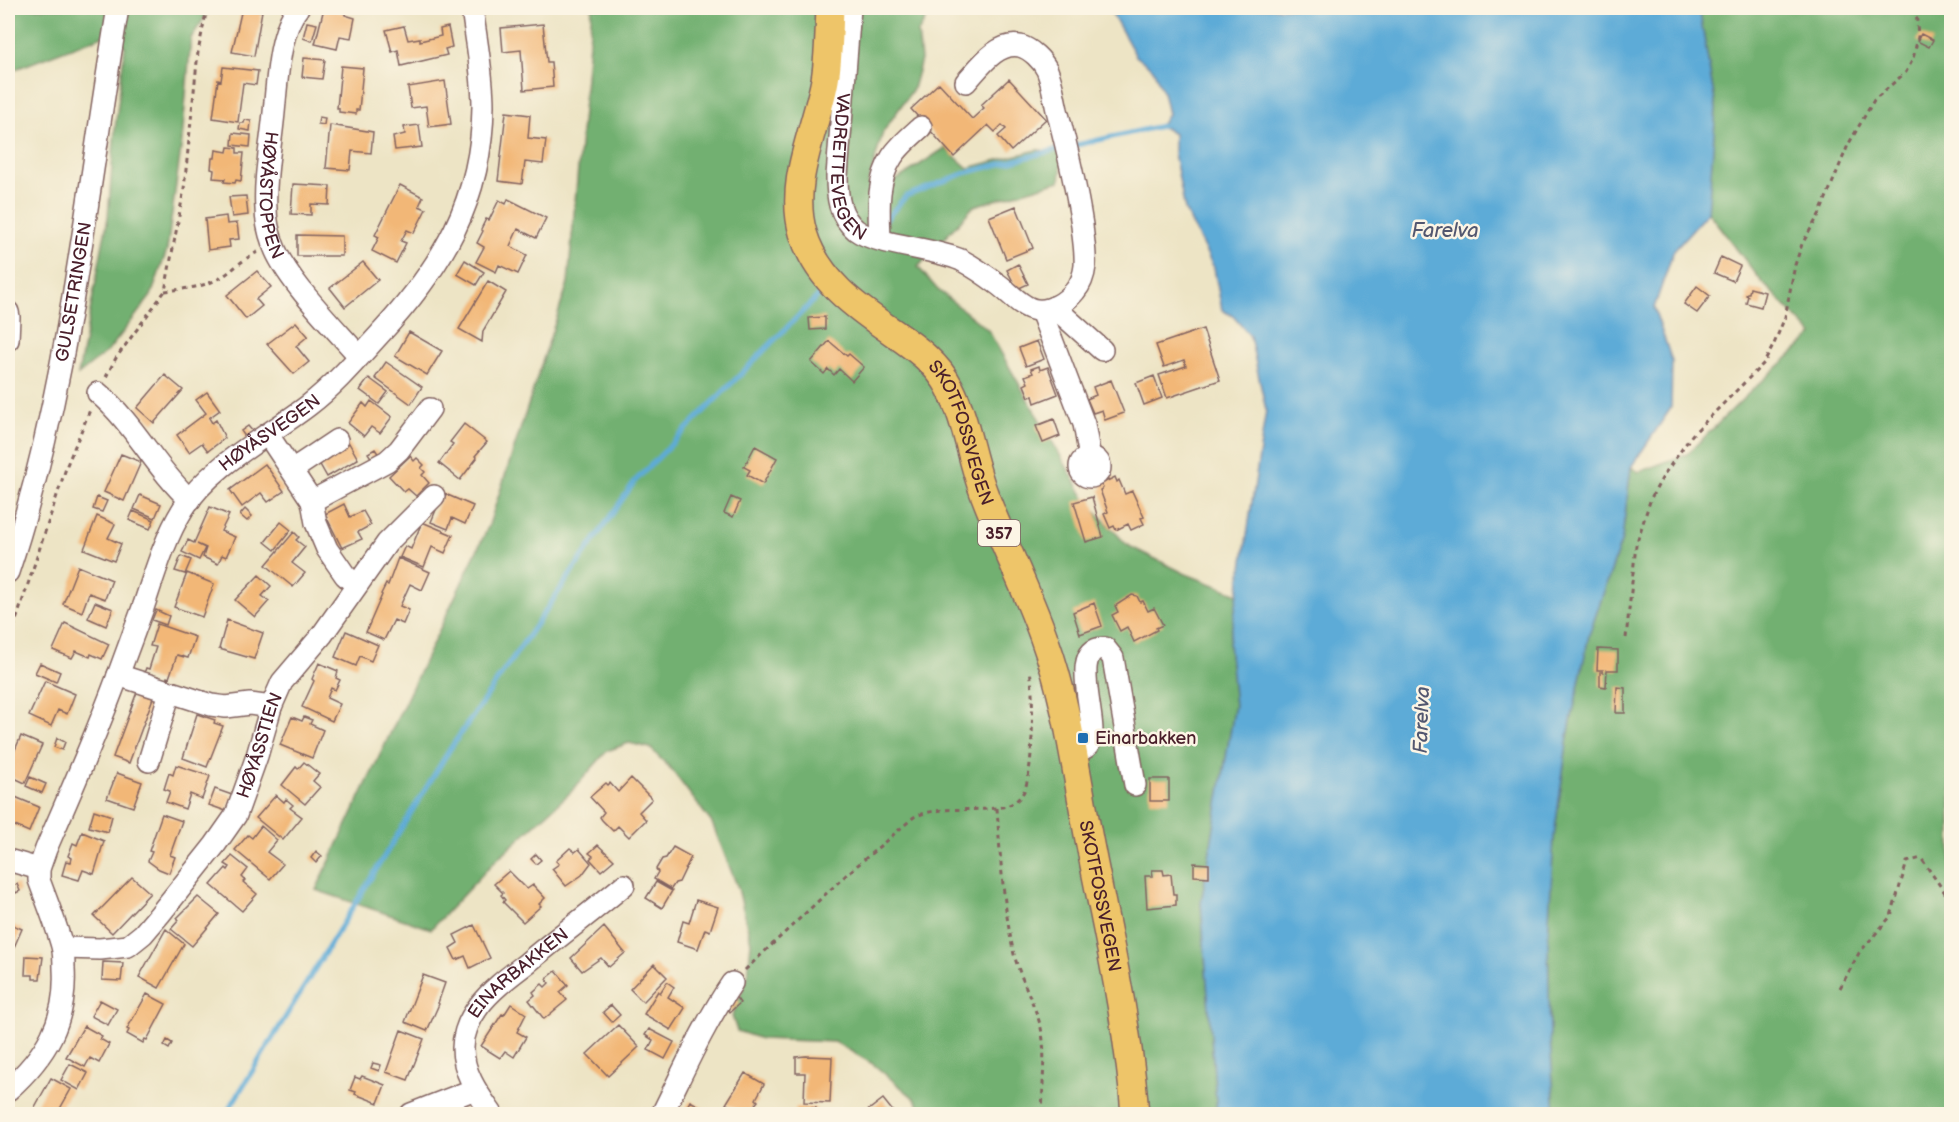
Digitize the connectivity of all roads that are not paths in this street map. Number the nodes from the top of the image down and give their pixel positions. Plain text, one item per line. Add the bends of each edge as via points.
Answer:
1 (118, 8) edge
2 (298, 8) edge
3 (472, 8) edge
4 (830, 8) edge
5 (850, 8) edge
6 (966, 82) dead end
7 (921, 127) dead end
8 (880, 239) junction
9 (1048, 309) junction
10 (8, 312) edge
11 (8, 340) edge
12 (1102, 350) dead end
13 (359, 356) junction
14 (98, 393) road end
15 (430, 409) dead end
16 (268, 435) junction
17 (338, 440) dead end
18 (1090, 458) dead end
19 (292, 470) junction
20 (434, 496) dead end
21 (189, 500) junction
22 (312, 501) junction
23 (8, 572) edge
24 (356, 585) junction
25 (118, 675) junction
26 (170, 692) junction
27 (271, 707) junction
28 (1073, 753) junction
29 (149, 761) dead end
30 (1135, 785) dead end
31 (8, 860) edge
32 (39, 869) junction
33 (624, 885) dead end
34 (63, 948) junction
35 (732, 983) road end
36 (475, 1089) junction
37 (8, 1090) edge
38 (411, 1114) edge
39 (492, 1114) edge
40 (662, 1114) edge
41 (1135, 1114) edge

1 - 23 street, GULSETRINGEN via 72,311 44,440
2 - 13 street, HØYÅSTOPPEN via 283,44 266,208 280,260
3 - 13 street, HØYÅSVEGEN via 483,104 480,145 469,195 461,219 423,283
4 - 28 main road, SKOTFOSSVEGEN / 357 via 825,80 800,185 803,231 810,251 831,284 917,349 949,385 978,479 1046,643
5 - 8 street, VADRETTEVEGEN via 837,192 843,215 851,225
6 - 9 street via 986,60 1010,46 1033,53 1047,69 1073,169 1085,266 1077,289
7 - 8 street via 892,157 884,176 879,195
8 - 9 street, VADRETTEVEGEN via 962,261 1032,310
9 - 12 street, VADRETTEVEGEN
9 - 18 street via 1084,424
10 - 11 street
13 - 16 street, HØYÅSVEGEN via 312,403
14 - 21 street via 120,414
15 - 22 street via 387,461
16 - 19 street
16 - 21 street, HØYÅSVEGEN via 214,474
17 - 19 street
19 - 22 street
20 - 24 street, HØYÅSSTIEN via 387,543
21 - 25 street, HØYÅSVEGEN via 164,547
22 - 24 street via 327,549
24 - 27 street, HØYÅSSTIEN via 322,635 282,682
25 - 26 street
25 - 32 street, HØYÅSVEGEN
26 - 27 street via 211,705
26 - 29 street
27 - 34 street, HØYÅSSTIEN via 236,814 143,934 128,946 117,948
28 - 30 street via 1086,748 1092,739 1087,661 1095,650 1105,648 1113,658
28 - 41 main road, SKOTFOSSVEGEN / 357 via 1105,912
31 - 32 street
32 - 34 street via 39,880
33 - 36 street, EINARBAKKEN via 512,974 478,1008 464,1037 463,1051
34 - 37 street via 64,1002 57,1025 37,1061
35 - 40 street
36 - 38 street
36 - 39 street, EINARBAKKEN

